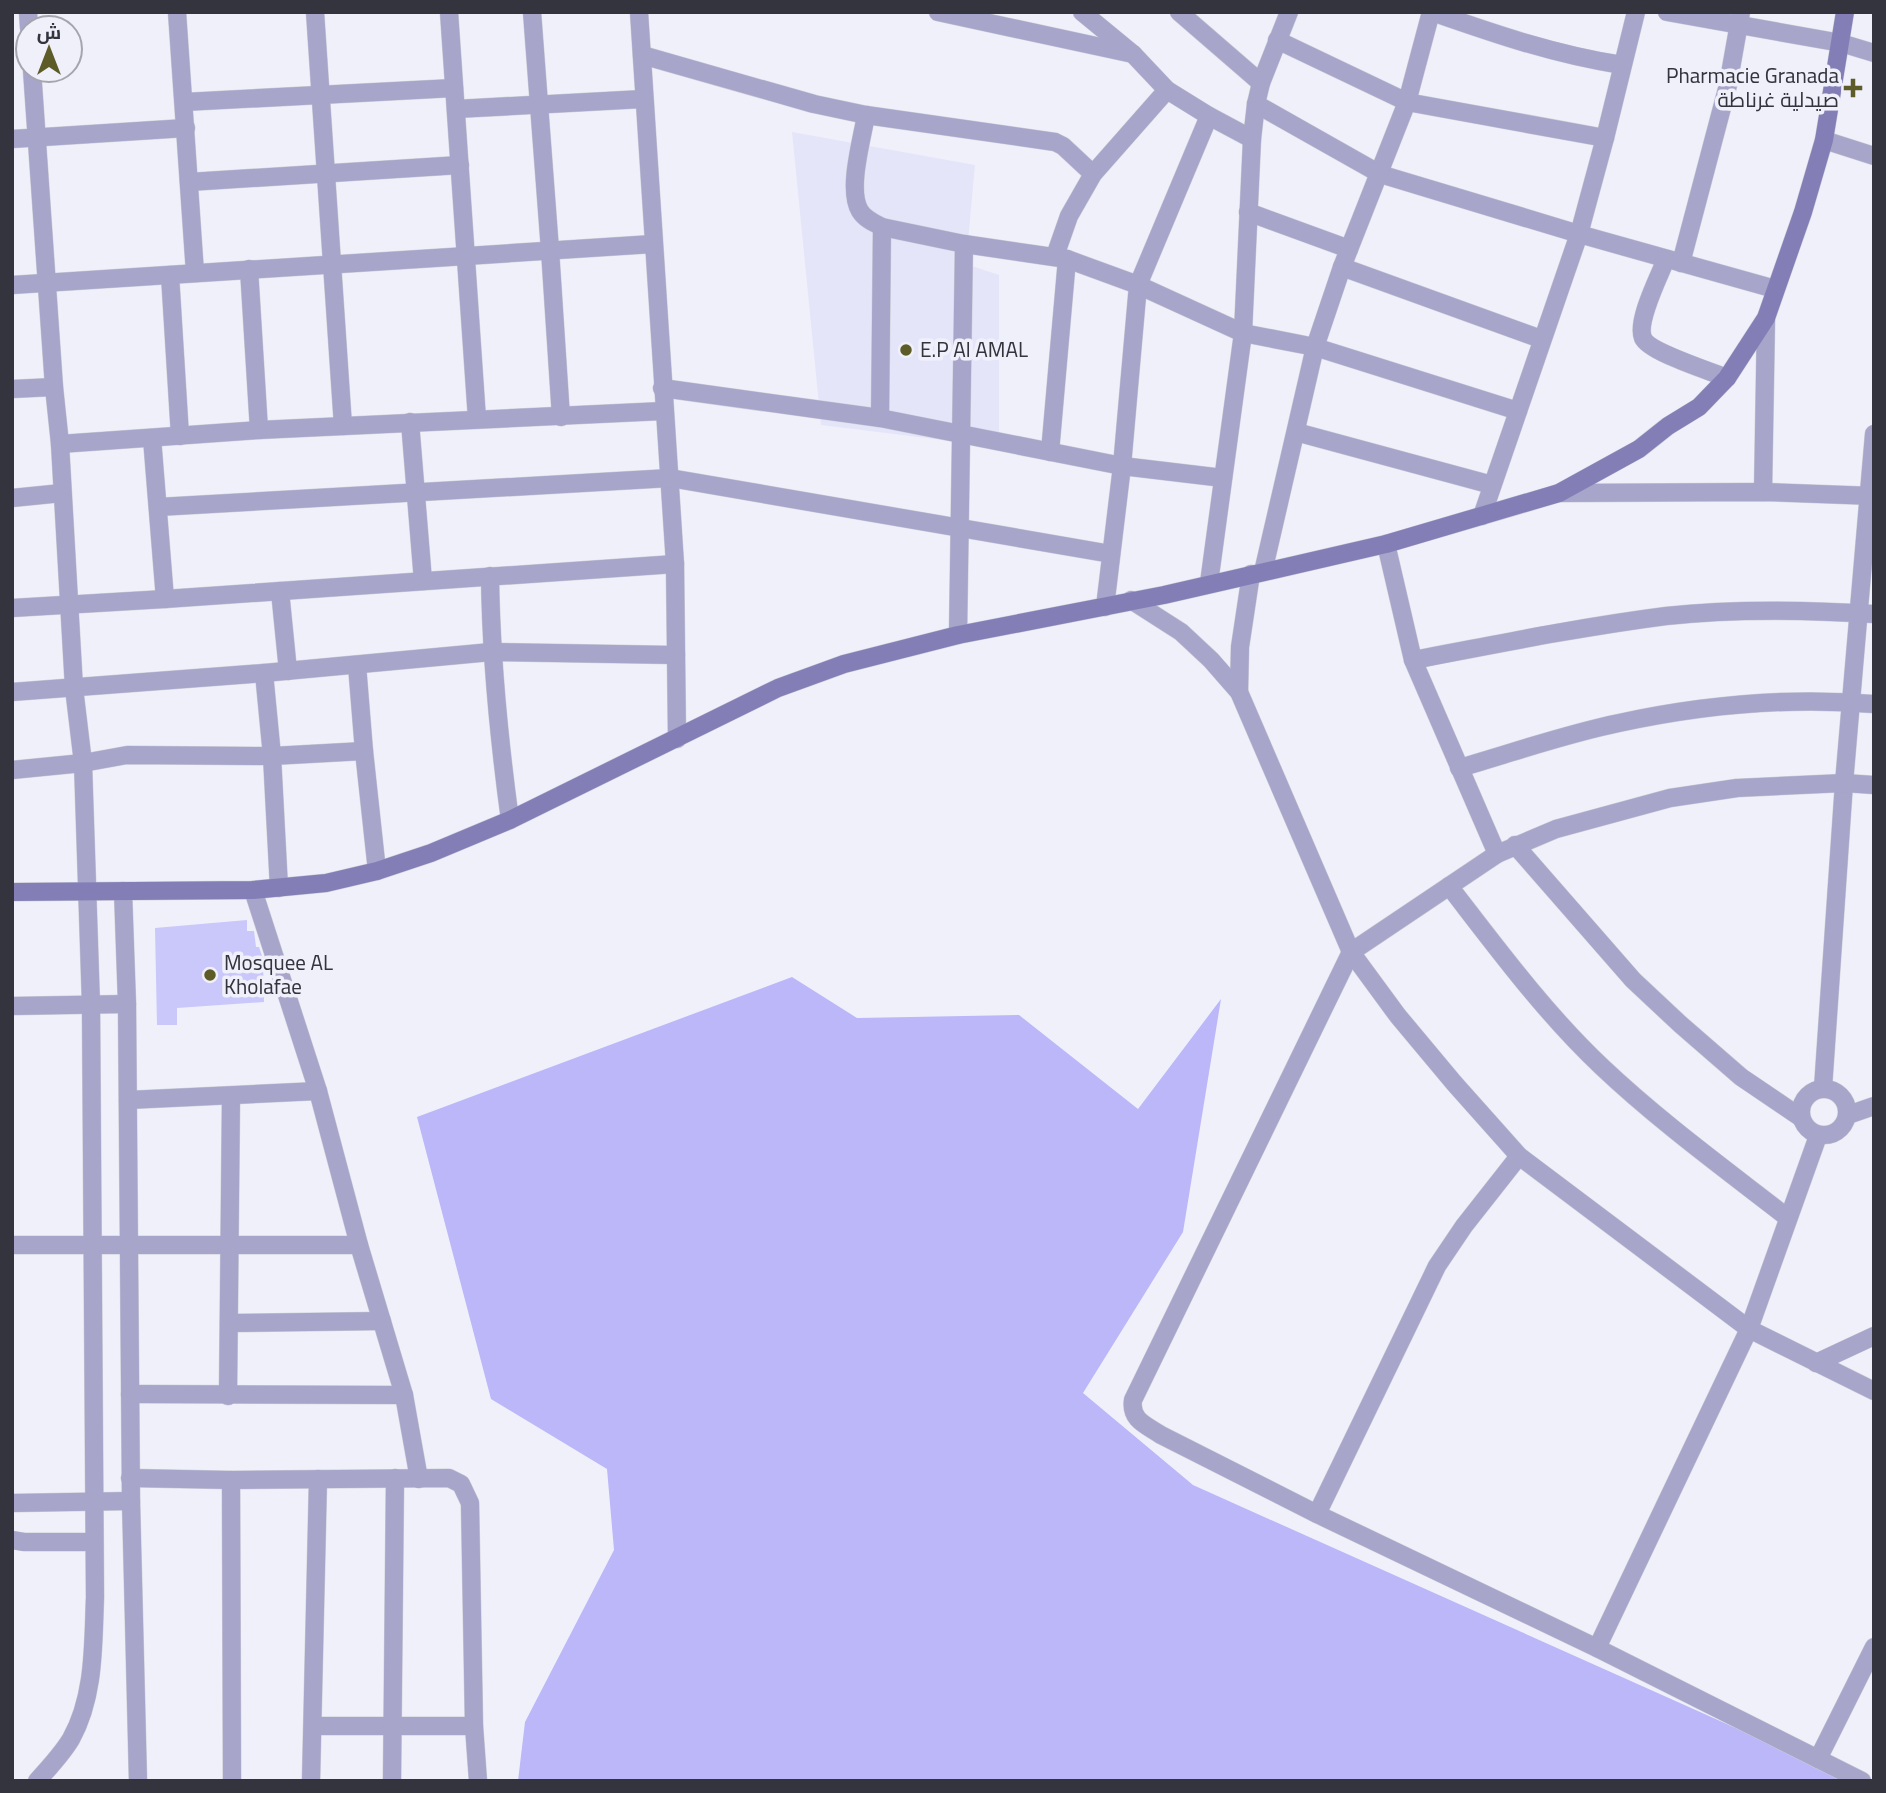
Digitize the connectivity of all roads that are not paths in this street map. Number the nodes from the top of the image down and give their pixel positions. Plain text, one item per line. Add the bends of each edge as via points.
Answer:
1 (177, 12) edge
2 (315, 12) edge
3 (449, 12) edge
4 (532, 12) edge
5 (639, 12) edge
6 (938, 12) edge
7 (1082, 12) edge
8 (1179, 12) edge
9 (1289, 12) edge
10 (1432, 12) edge
11 (1636, 12) edge
12 (1667, 12) edge
13 (1845, 12) edge
14 (1740, 19) edge
15 (1277, 40) junction
16 (1841, 43) junction
17 (1874, 52) edge
18 (1133, 54) junction
19 (642, 55) junction
20 (1622, 65) junction
21 (1261, 83) junction
22 (33, 84) edge
23 (454, 88) junction
24 (1167, 90) junction
25 (320, 94) junction
26 (643, 99) junction
27 (184, 102) junction
28 (1408, 102) junction
29 (539, 104) junction
30 (1256, 104) junction
31 (456, 109) junction
32 (866, 116) junction
33 (1209, 116) junction
34 (186, 128) junction
35 (37, 137) junction
36 (1605, 138) junction
37 (12, 139) edge
38 (1252, 139) junction
39 (1824, 140) junction
40 (1874, 156) edge
41 (460, 165) junction
42 (324, 173) junction
43 (1093, 174) junction
44 (1380, 174) junction
45 (189, 182) junction
46 (1248, 212) junction
47 (882, 227) junction
48 (1579, 234) junction
49 (653, 244) junction
50 (964, 244) junction
51 (1349, 249) junction
52 (550, 250) junction
53 (466, 255) junction
54 (1061, 257) junction
55 (1673, 261) junction
56 (332, 266) junction
57 (1342, 267) junction
58 (249, 269) junction
59 (195, 273) junction
60 (170, 275) junction
61 (47, 282) junction
62 (12, 285) edge
63 (1138, 285) junction
64 (1775, 289) junction
65 (1766, 318) junction
66 (1243, 332) junction
67 (1541, 339) junction
68 (1315, 347) junction
69 (1727, 378) junction
70 (54, 387) junction
71 (662, 388) junction
72 (12, 389) edge
73 (663, 411) junction
74 (1518, 411) junction
75 (561, 417) junction
76 (880, 418) junction
77 (477, 419) junction
78 (410, 422) junction
79 (342, 426) junction
80 (259, 430) junction
81 (1296, 432) junction
82 (1874, 434) edge
83 (961, 435) junction
84 (180, 436) junction
85 (152, 438) junction
86 (60, 444) junction
87 (1050, 452) junction
88 (1122, 466) junction
89 (670, 478) junction
90 (1223, 478) junction
91 (1492, 485) junction
92 (1763, 492) junction
93 (1559, 493) junction
94 (62, 494) junction
95 (416, 494) junction
96 (1870, 496) edge
97 (12, 498) edge
98 (158, 508) junction
99 (1482, 516) junction
100 (958, 527) junction
101 (1386, 544) junction
102 (1111, 554) junction
103 (674, 564) junction
104 (1257, 573) junction
105 (489, 576) junction
106 (423, 581) junction
107 (1209, 583) junction
108 (280, 591) junction
109 (165, 599) junction
110 (1131, 600) junction
111 (71, 606) junction
112 (1105, 607) junction
113 (12, 608) edge
114 (1866, 614) edge
115 (958, 635) junction
116 (491, 652) junction
117 (676, 655) junction
118 (1413, 660) junction
119 (357, 665) junction
120 (288, 671) junction
121 (264, 673) junction
122 (75, 688) junction
123 (12, 692) edge
124 (1239, 692) junction
125 (1851, 702) junction
126 (1874, 704) edge
127 (677, 738) junction
128 (364, 751) junction
129 (272, 755) junction
130 (83, 763) junction
131 (1459, 768) junction
132 (12, 770) edge
133 (1844, 783) junction
134 (1874, 785) edge
135 (510, 820) junction
136 (1516, 845) junction
137 (1497, 854) junction
138 (377, 871) junction
139 (1449, 886) junction
140 (279, 888) junction
141 (87, 890) junction
142 (253, 890) junction
143 (123, 891) junction
144 (12, 892) edge
145 (1351, 952) junction
146 (127, 1004) junction
147 (91, 1005) junction
148 (12, 1006) edge
149 (1823, 1088) junction
150 (318, 1091) junction
151 (231, 1096) junction
152 (128, 1100) junction
153 (1874, 1106) edge
154 (1848, 1115) junction
155 (1800, 1116) junction
156 (1818, 1136) junction
157 (1520, 1156) junction
158 (1788, 1218) junction
159 (12, 1245) edge
160 (129, 1245) junction
161 (229, 1245) junction
162 (359, 1245) junction
163 (92, 1246) junction
164 (382, 1321) junction
165 (229, 1323) junction
166 (1749, 1329) junction
167 (1874, 1336) edge
168 (1816, 1363) junction
169 (1874, 1391) edge
170 (130, 1394) junction
171 (228, 1395) junction
172 (404, 1395) junction
173 (130, 1478) junction
174 (395, 1478) junction
175 (318, 1479) junction
176 (419, 1479) junction
177 (231, 1480) junction
178 (131, 1501) junction
179 (94, 1502) junction
180 (12, 1503) edge
181 (1317, 1514) junction
182 (18, 1541) edge
183 (94, 1542) junction
184 (12, 1559) edge
185 (1874, 1647) edge
186 (1597, 1648) junction
187 (392, 1725) junction
188 (313, 1726) junction
189 (474, 1727) junction
190 (1818, 1759) junction
191 (37, 1781) edge
192 (138, 1781) edge
193 (232, 1781) edge
194 (311, 1781) edge
195 (392, 1781) edge
196 (478, 1781) edge
197 (1862, 1781) edge

1 - 27 street
2 - 25 street
3 - 23 street
4 - 29 street
5 - 19 street
6 - 18 street
7 - 18 street
8 - 21 street
9 - 15 street
10 - 20 street via 1541,49
10 - 28 street
11 - 20 street
12 - 14 street
13 - 16 main road
14 - 16 street
14 - 55 street via 1728,85
15 - 21 street
15 - 28 street
16 - 17 street
16 - 39 main road
18 - 24 street
19 - 26 street
19 - 32 street
20 - 36 street
21 - 30 street
22 - 35 street
23 - 25 street
23 - 31 street
24 - 33 street
24 - 43 street
25 - 27 street
25 - 42 street
26 - 29 street
26 - 49 street
27 - 34 street
28 - 36 street
28 - 44 street
29 - 31 street
29 - 52 street
30 - 38 street
30 - 44 street
31 - 41 street
32 - 43 street via 1055,142
32 - 47 street via 855,199 860,212
33 - 38 street
33 - 63 street
34 - 35 street
34 - 45 street
35 - 37 street
35 - 61 street
36 - 48 street
38 - 46 street
39 - 40 street
39 - 64 main road
41 - 42 street
41 - 53 street
42 - 45 street
42 - 56 street
43 - 54 street via 1069,216
44 - 48 street
44 - 51 street
45 - 59 street
46 - 51 street
46 - 66 street
47 - 50 street
47 - 76 street
48 - 55 street
48 - 67 street
49 - 52 street
49 - 71 street
50 - 54 street
50 - 83 street
51 - 57 street
52 - 53 street
52 - 75 street
53 - 56 street
53 - 77 street
54 - 63 street
54 - 87 street
55 - 64 street
55 - 69 street via 1646,311 1643,338 1654,348
56 - 58 street
56 - 79 street
57 - 67 street
57 - 68 street
58 - 59 street
58 - 80 street
59 - 60 street
60 - 61 street
60 - 84 street
61 - 62 street
61 - 70 street
63 - 66 street
63 - 88 street
64 - 65 main road
65 - 69 main road
65 - 92 street
66 - 68 street
66 - 90 street
67 - 74 street
68 - 74 street
68 - 81 street
69 - 93 main road via 1699,407 1639,449
70 - 72 street
70 - 86 street
71 - 73 street
71 - 76 street
73 - 75 street
73 - 89 street
74 - 91 street
75 - 77 street
76 - 83 street
77 - 78 street
78 - 79 street
78 - 95 street
79 - 80 street
80 - 84 street
81 - 91 street
81 - 104 street
82 - 96 street
83 - 87 street
83 - 100 street
84 - 85 street
85 - 86 street
85 - 98 street
86 - 94 street
87 - 88 street
88 - 90 street
88 - 102 street
89 - 95 street
89 - 100 street
89 - 103 street
90 - 107 street
91 - 99 street
92 - 93 street
92 - 96 street
93 - 99 main road
94 - 97 street
94 - 111 street
95 - 98 street
95 - 106 street
96 - 114 street
98 - 109 street
99 - 101 main road
100 - 102 street
100 - 115 street
101 - 104 main road
101 - 118 street
102 - 112 street
103 - 105 street
103 - 117 street
104 - 107 main road
104 - 124 street via 1240,646
105 - 106 street
105 - 116 street
106 - 108 street
107 - 110 main road
108 - 109 street
108 - 120 street
109 - 111 street
110 - 112 main road
110 - 124 street via 1181,632
111 - 113 street
111 - 122 street
112 - 115 main road
114 - 118 street via 1668,616
114 - 125 street
115 - 127 main road via 813,675
116 - 117 street
116 - 119 street
116 - 135 street
117 - 127 street
118 - 131 street
119 - 120 street
119 - 128 street
120 - 121 street
121 - 122 street
121 - 129 street
122 - 123 street
122 - 130 street
124 - 145 street
125 - 126 street
125 - 131 street via 1769,702 1688,710 1617,723
125 - 133 street
127 - 135 main road
128 - 129 street
128 - 138 street
129 - 130 street via 127,755
129 - 140 street
130 - 132 street
130 - 141 street
131 - 137 street
133 - 134 street
133 - 136 street via 1737,788 1670,798 1605,814
133 - 149 street
135 - 138 main road
136 - 137 street
136 - 155 street via 1633,980 1679,1024 1741,1077
137 - 139 street
138 - 140 main road
139 - 145 street
139 - 158 street via 1529,989 1600,1066
140 - 142 main road
141 - 143 main road
141 - 144 main road
141 - 147 street
142 - 143 main road
142 - 150 street
143 - 146 street
145 - 157 street via 1446,1074
145 - 181 street via 1132,1408 1137,1420 1161,1435
146 - 147 street
146 - 152 street
147 - 148 street
147 - 163 street
149 - 154 street via 1845,1101
149 - 155 street via 1810,1093
150 - 151 street
150 - 162 street
151 - 152 street
151 - 161 street
152 - 160 street
153 - 154 street
154 - 156 street via 1843,1127 1832,1135
155 - 156 street via 1806,1129
156 - 158 street
157 - 166 street
157 - 181 street via 1437,1266
158 - 166 street
159 - 163 street
160 - 161 street
160 - 163 street
160 - 170 street
161 - 162 street
161 - 165 street
162 - 164 street
163 - 179 street
164 - 165 street
164 - 172 street
165 - 171 street
166 - 168 street
166 - 186 street
167 - 168 street
168 - 169 street
170 - 171 street
170 - 173 street
171 - 172 street
172 - 176 street
173 - 177 street
173 - 178 street
174 - 175 street
174 - 176 street
174 - 187 street
175 - 177 street
175 - 188 street
176 - 189 street via 449,1478 469,1497
177 - 193 street
178 - 179 street
178 - 192 street
179 - 180 street
179 - 183 street
181 - 186 street
182 - 183 street
182 - 184 street
183 - 191 street via 93,1643 86,1699 71,1740
185 - 190 street
186 - 190 street
187 - 188 street
187 - 189 street
187 - 195 street
188 - 194 street
189 - 196 street
190 - 197 street

